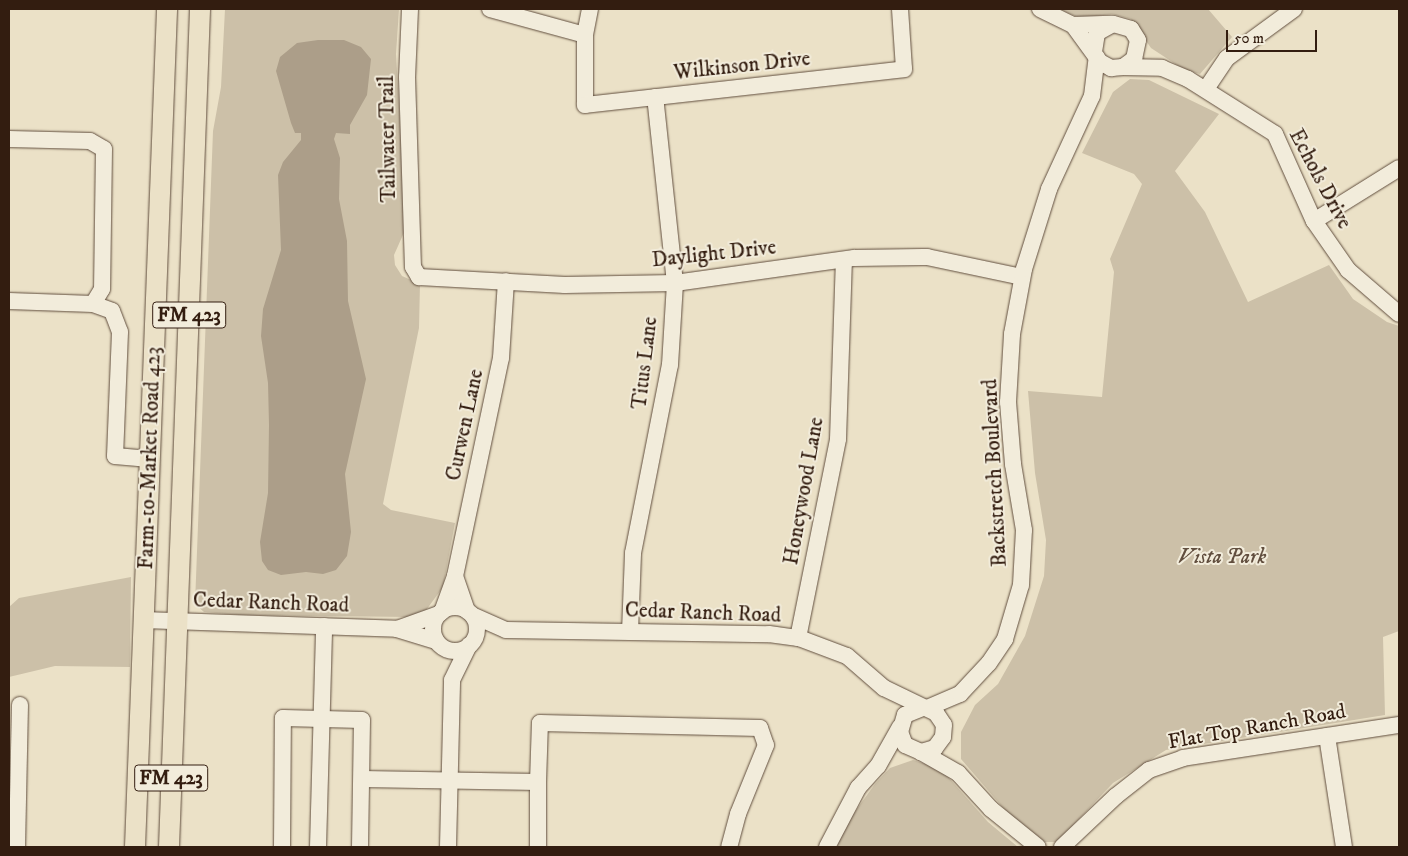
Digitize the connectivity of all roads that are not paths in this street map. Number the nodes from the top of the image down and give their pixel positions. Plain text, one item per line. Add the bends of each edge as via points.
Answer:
1 (167, 9) edge
2 (200, 9) edge
3 (410, 9) edge
4 (490, 9) edge
5 (590, 9) edge
6 (900, 9) edge
7 (1040, 9) edge
8 (1294, 9) edge
9 (1113, 24) junction
10 (1073, 25) junction
11 (585, 35) junction
12 (1138, 40) junction
13 (1095, 55) junction
14 (1120, 68) junction
15 (1162, 68) junction
16 (1206, 89) junction
17 (1092, 96) junction
18 (655, 97) junction
19 (9, 140) edge
20 (1399, 168) edge
21 (1314, 221) junction
22 (844, 260) junction
23 (413, 267) joint
24 (1022, 277) junction
25 (506, 282) junction
26 (675, 283) junction
27 (9, 301) edge
28 (92, 304) junction
29 (1399, 314) edge
30 (150, 459) junction
31 (455, 576) junction
32 (441, 612) junction
33 (469, 613) junction
34 (143, 620) junction
35 (177, 621) junction
36 (324, 626) junction
37 (397, 629) junction
38 (506, 630) junction
39 (630, 632) junction
40 (798, 638) junction
41 (438, 643) junction
42 (471, 643) junction
43 (452, 680) junction
44 (884, 688) junction
45 (960, 694) junction
46 (20, 705) dead end
47 (925, 708) junction
48 (320, 720) junction
49 (900, 725) junction
50 (1399, 725) edge
51 (944, 734) junction
52 (1327, 736) junction
53 (920, 752) junction
54 (13, 762) edge
55 (878, 766) junction
56 (958, 773) junction
57 (362, 779) junction
58 (450, 780) junction
59 (538, 782) junction
60 (17, 847) edge
61 (135, 847) edge
62 (169, 847) edge
63 (282, 847) edge
64 (318, 847) edge
65 (360, 847) edge
66 (448, 847) edge
67 (538, 847) edge
68 (729, 847) edge
69 (827, 847) edge
70 (1038, 847) edge
71 (1062, 847) edge
72 (1344, 847) edge

1 - 30 main road, Farm-to-Market Road 423 / FM 423
2 - 35 main road, Farm-to-Market Road 423 / FM 423
3 - 23 street, Tailwater Trail via 407,77
4 - 11 street
5 - 11 street
6 - 18 street, Wilkinson Drive via 904,69
7 - 10 street
8 - 16 street via 1227,58
9 - 10 street
9 - 12 street via 1131,29
9 - 13 street via 1097,34
10 - 13 street
11 - 18 street, Wilkinson Drive via 585,105
12 - 14 street via 1137,54
12 - 15 street, Echols Drive
13 - 14 street via 1106,66
13 - 17 street, Backstretch Boulevard
14 - 15 street, Echols Drive
14 - 17 street, Backstretch Boulevard
15 - 16 street, Echols Drive
16 - 21 street, Echols Drive via 1275,134
17 - 24 street, Backstretch Boulevard via 1049,189
18 - 26 street, Titus Lane
19 - 28 street via 90,140 104,149 102,289
20 - 21 street
21 - 29 street, Echols Drive via 1348,270
22 - 24 street, Daylight Drive via 927,257
22 - 26 street, Daylight Drive
22 - 40 street, Honeywood Lane via 838,440
23 - 25 street, Daylight Drive via 419,277
24 - 45 street, Backstretch Boulevard via 1012,334 1008,402 1013,464 1024,530 1021,585 1005,639 990,663
25 - 26 street, Daylight Drive via 565,285
25 - 31 street, Curwen Lane via 501,358
26 - 39 street, Titus Lane via 670,365 633,553
27 - 28 street
28 - 30 street via 112,310 120,332 115,456
30 - 34 main road, Farm-to-Market Road 423 / FM 423
31 - 32 street, Curwen Lane
31 - 33 street
32 - 33 street via 454,607
32 - 37 street, Cedar Ranch Road
32 - 41 street via 433,626
33 - 38 street, Cedar Ranch Road
33 - 42 street via 476,630
34 - 35 street, Cedar Ranch Road
34 - 61 main road, Farm-to-Market Road 423 / FM 423
35 - 36 street, Cedar Ranch Road
35 - 62 main road, Farm-to-Market Road 423 / FM 423
36 - 37 street, Cedar Ranch Road
36 - 48 street
37 - 41 street, Cedar Ranch Road
38 - 39 street, Cedar Ranch Road
38 - 42 street, Cedar Ranch Road
39 - 40 street, Cedar Ranch Road
40 - 44 street, Cedar Ranch Road via 847,656
41 - 42 street via 454,650
41 - 43 street
42 - 43 street
43 - 58 street
44 - 47 street, Cedar Ranch Road
44 - 49 street, Cedar Ranch Road
45 - 47 street, Backstretch Boulevard
45 - 51 street, Backstretch Boulevard
46 - 54 street
47 - 49 street via 909,712
47 - 51 street via 940,716
48 - 57 street via 362,720
48 - 63 street via 283,718
48 - 64 street
49 - 53 street via 905,745
49 - 55 street
50 - 52 street, Flat Top Ranch Road
51 - 53 street via 935,748
51 - 56 street
52 - 71 street, Flat Top Ranch Road via 1183,758 1149,770
52 - 72 street
53 - 55 street
53 - 56 street
54 - 60 street
55 - 69 street via 858,788
56 - 70 street via 991,809
57 - 58 street
57 - 65 street
58 - 59 street
58 - 66 street
59 - 67 street
59 - 68 street via 540,723 760,728 766,745 738,814

